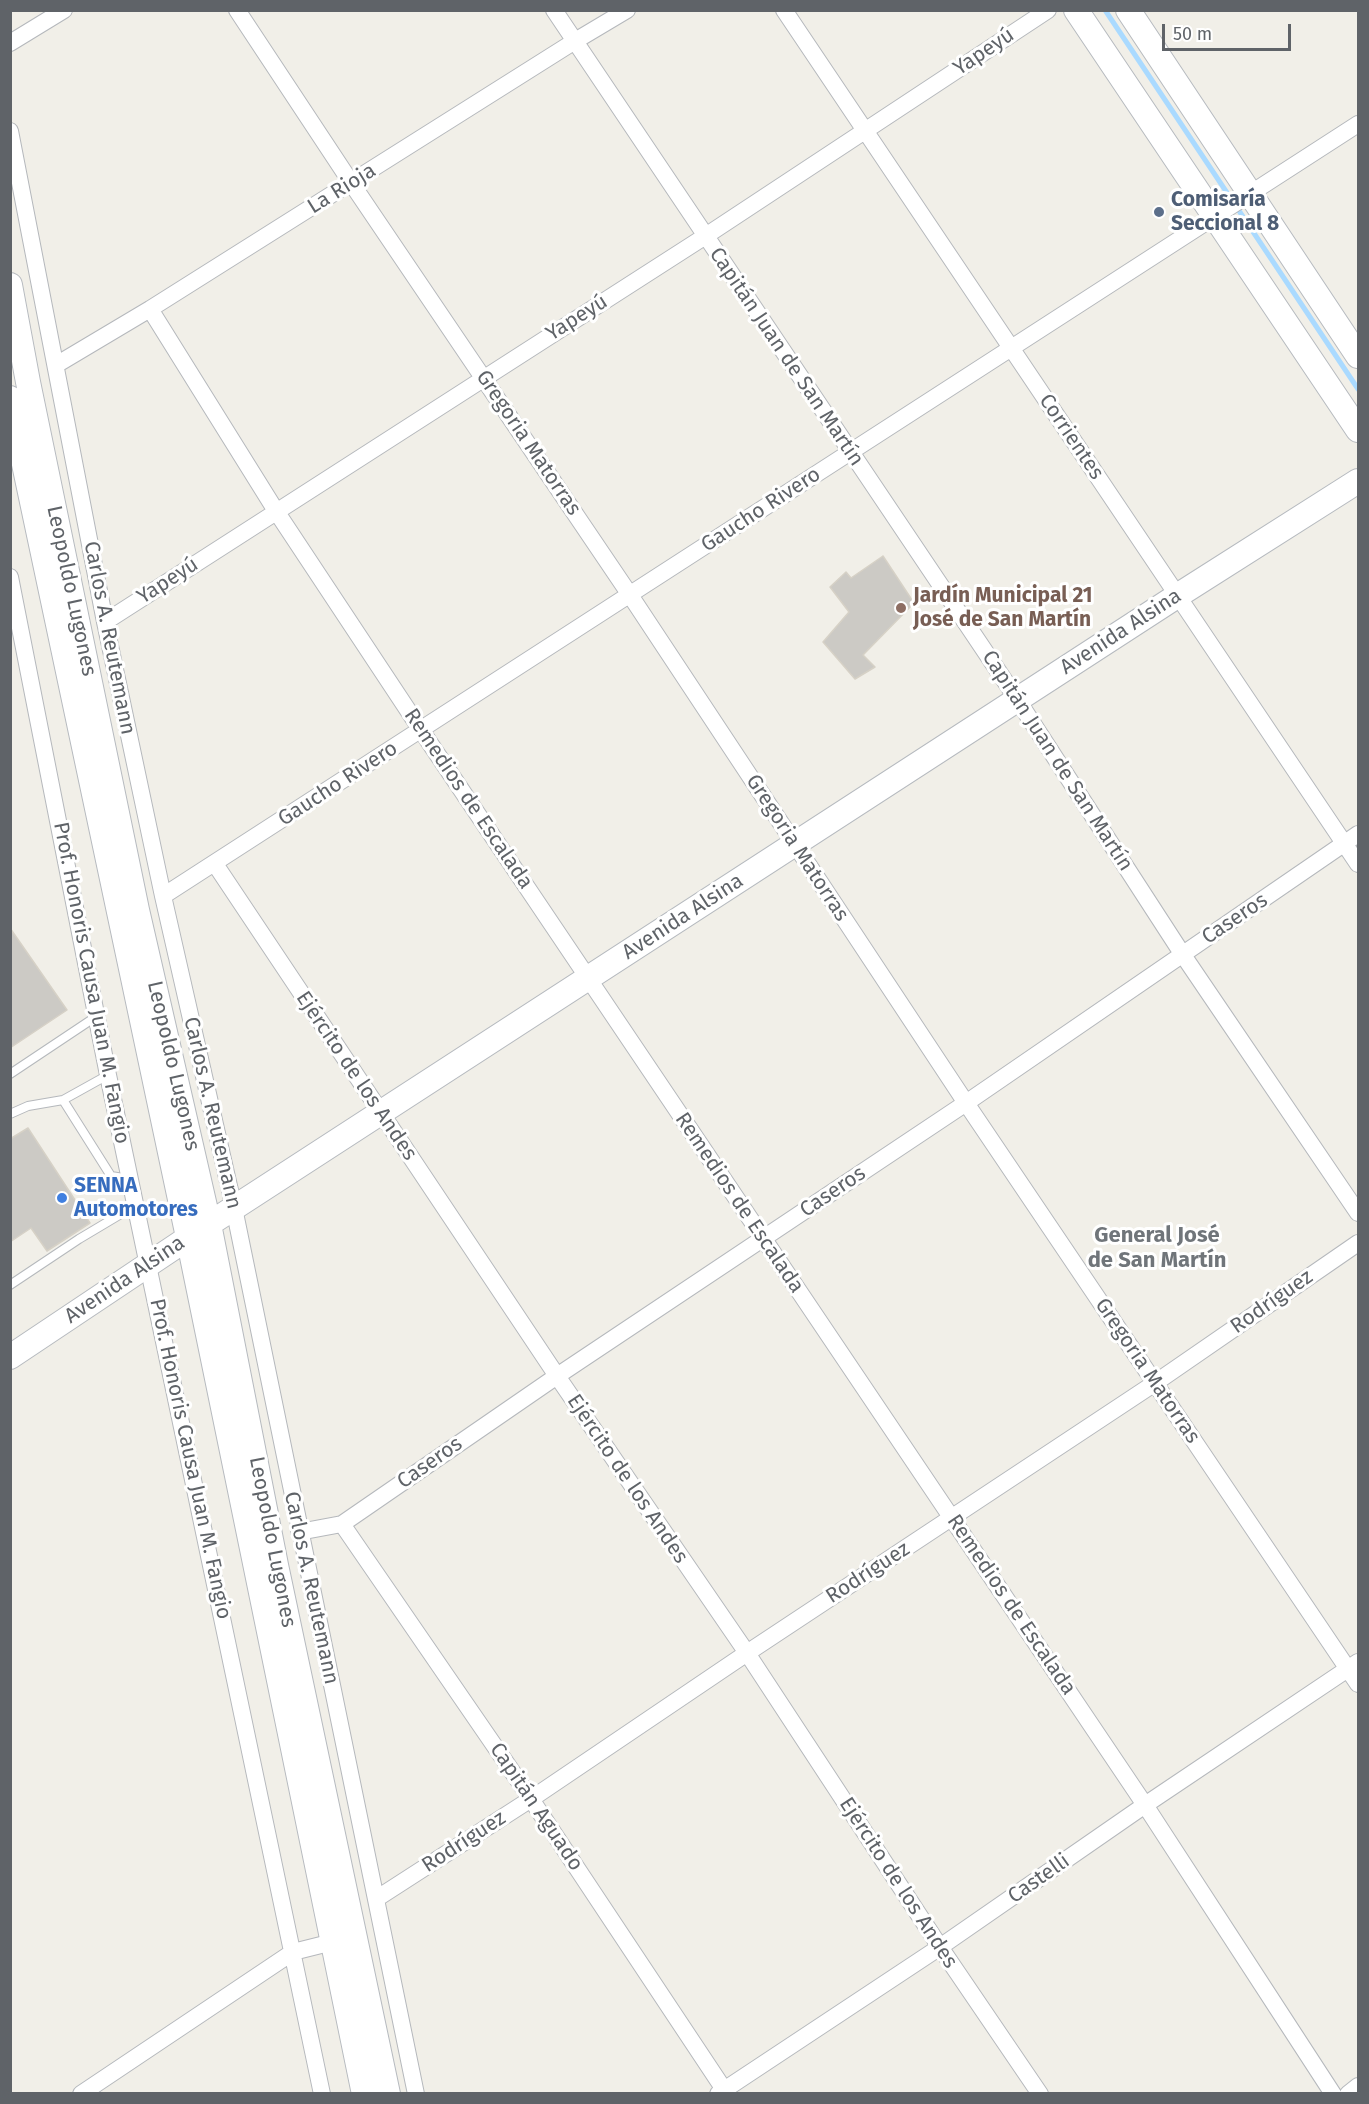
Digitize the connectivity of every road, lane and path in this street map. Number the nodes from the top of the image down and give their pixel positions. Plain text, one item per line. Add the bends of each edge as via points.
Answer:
1 (64, 10) edge
2 (237, 10) edge
3 (554, 10) edge
4 (627, 10) edge
5 (784, 10) edge
6 (1047, 10) edge
7 (1076, 10) edge
8 (1128, 10) edge
9 (575, 41) junction
10 (10, 43) edge
11 (1359, 123) edge
12 (10, 131) edge
13 (865, 132) junction
14 (352, 183) junction
15 (1245, 196) junction
16 (1219, 215) junction
17 (704, 237) junction
18 (10, 285) edge
19 (150, 309) junction
20 (1012, 348) junction
21 (1359, 356) edge
22 (56, 365) junction
23 (484, 377) junction
24 (10, 398) edge
25 (1359, 430) edge
26 (850, 452) junction
27 (1359, 481) edge
28 (276, 511) junction
29 (10, 577) edge
30 (630, 595) junction
31 (1177, 596) junction
32 (105, 622) junction
33 (1017, 699) junction
34 (421, 730) junction
35 (1352, 839) edge
36 (795, 846) junction
37 (215, 864) junction
38 (1359, 864) edge
39 (163, 896) junction
40 (1183, 955) junction
41 (588, 979) junction
42 (98, 1016) junction
43 (10, 1074) edge
44 (108, 1075) junction
45 (63, 1100) junction
46 (966, 1103) junction
47 (11, 1112) edge
48 (381, 1113) junction
49 (131, 1179) junction
50 (136, 1205) junction
51 (234, 1208) junction
52 (1359, 1213) edge
53 (209, 1224) junction
54 (188, 1237) junction
55 (763, 1239) junction
56 (1359, 1243) edge
57 (148, 1264) junction
58 (10, 1285) edge
59 (10, 1357) edge
60 (556, 1376) junction
61 (1155, 1383) junction
62 (952, 1517) junction
63 (342, 1524) junction
64 (299, 1532) junction
65 (747, 1653) junction
66 (1353, 1665) edge
67 (1359, 1684) edge
68 (531, 1799) junction
69 (1145, 1805) junction
70 (376, 1899) junction
71 (333, 1942) junction
72 (940, 1947) junction
73 (292, 1952) junction
74 (1359, 2086) edge
75 (723, 2092) edge
76 (81, 2094) edge
77 (322, 2094) edge
78 (364, 2094) edge
79 (388, 2094) edge
80 (417, 2094) edge
81 (1040, 2094) edge
82 (1333, 2094) edge
83 (1348, 2094) edge

1 - 10 street
2 - 14 street, Gregoria Matorras
3 - 9 street, Capitán Juan de San Martín
4 - 9 street, La Rioja
5 - 13 street, Corrientes
6 - 13 street, Yapeyú
7 - 16 main road
8 - 15 main road
9 - 14 street, La Rioja
9 - 17 street, Capitán Juan de San Martín
11 - 15 street, Gaucho Rivero
12 - 22 street, Carlos A. Reutemann
13 - 17 street, Yapeyú
13 - 20 street, Corrientes
14 - 19 street, La Rioja
14 - 23 street, Gregoria Matorras
15 - 16 street, Gaucho Rivero
15 - 21 main road
16 - 20 street, Gaucho Rivero
16 - 25 main road
17 - 23 street, Yapeyú
17 - 26 street, Capitán Juan de San Martín
18 - 53 main road, Leopoldo Lugones via 137,910
19 - 22 street, La Rioja
19 - 28 street, Remedios de Escalada
20 - 26 street, Gaucho Rivero
20 - 31 street, Corrientes
22 - 32 street, Carlos A. Reutemann
23 - 28 street, Yapeyú
23 - 30 street, Gregoria Matorras
24 - 54 main road, Leopoldo Lugones
26 - 30 street, Gaucho Rivero
26 - 33 street, Capitán Juan de San Martín
27 - 31 main road, Avenida Alsina
28 - 32 street, Yapeyú
28 - 34 street, Remedios de Escalada
29 - 42 street, Prof. Honoris Causa Juan M. Fangio
30 - 34 street, Gaucho Rivero
30 - 36 street, Gregoria Matorras
31 - 33 main road, Avenida Alsina
31 - 35 street, Corrientes
32 - 39 street, Carlos A. Reutemann
33 - 36 main road, Avenida Alsina
33 - 40 street, Capitán Juan de San Martín
34 - 37 street, Gaucho Rivero
34 - 41 street, Remedios de Escalada
35 - 38 street, Corrientes
35 - 40 street, Caseros
36 - 41 main road, Avenida Alsina
36 - 46 street, Gregoria Matorras
37 - 39 street, Gaucho Rivero
37 - 48 street, Ejército de los Andes
39 - 51 street, Carlos A. Reutemann
40 - 46 street, Caseros
40 - 52 street, Capitán Juan de San Martín
41 - 48 main road, Avenida Alsina
41 - 55 street, Remedios de Escalada
42 - 43 lane
42 - 44 street, Prof. Honoris Causa Juan M. Fangio
44 - 45 lane
44 - 49 street, Prof. Honoris Causa Juan M. Fangio
45 - 47 lane
45 - 49 lane via 111,1176
46 - 55 street, Caseros
46 - 61 street, Gregoria Matorras
48 - 51 main road, Avenida Alsina
48 - 60 street, Ejército de los Andes
49 - 50 street, Prof. Honoris Causa Juan M. Fangio
50 - 57 street, Prof. Honoris Causa Juan M. Fangio
50 - 58 lane
51 - 53 main road, Avenida Alsina
51 - 64 street, Carlos A. Reutemann
53 - 54 main road, Avenida Alsina
53 - 79 main road, Leopoldo Lugones via 276,1565
54 - 57 main road, Avenida Alsina
54 - 71 main road, Leopoldo Lugones
55 - 60 street, Caseros
55 - 62 street, Remedios de Escalada
56 - 61 street, Rodríguez
57 - 59 main road, Avenida Alsina
57 - 73 street, Prof. Honoris Causa Juan M. Fangio
60 - 63 street, Caseros
60 - 65 street, Ejército de los Andes
61 - 62 street, Rodríguez
61 - 66 street, Gregoria Matorras
62 - 65 street, Rodríguez
62 - 69 street, Remedios de Escalada
63 - 64 street, Caseros
63 - 68 street, Capitán Aguado
64 - 70 street, Carlos A. Reutemann
65 - 68 street, Rodríguez
65 - 72 street, Ejército de los Andes
66 - 67 street, Gregoria Matorras
66 - 69 street, Castelli
68 - 70 street, Rodríguez
68 - 75 street, Capitán Aguado
69 - 72 street, Castelli
69 - 82 street, Remedios de Escalada
70 - 80 street, Carlos A. Reutemann
71 - 73 street
71 - 78 main road, Leopoldo Lugones
72 - 75 street, Castelli
72 - 81 street, Ejército de los Andes
73 - 76 street
73 - 77 street, Prof. Honoris Causa Juan M. Fangio
74 - 83 street

